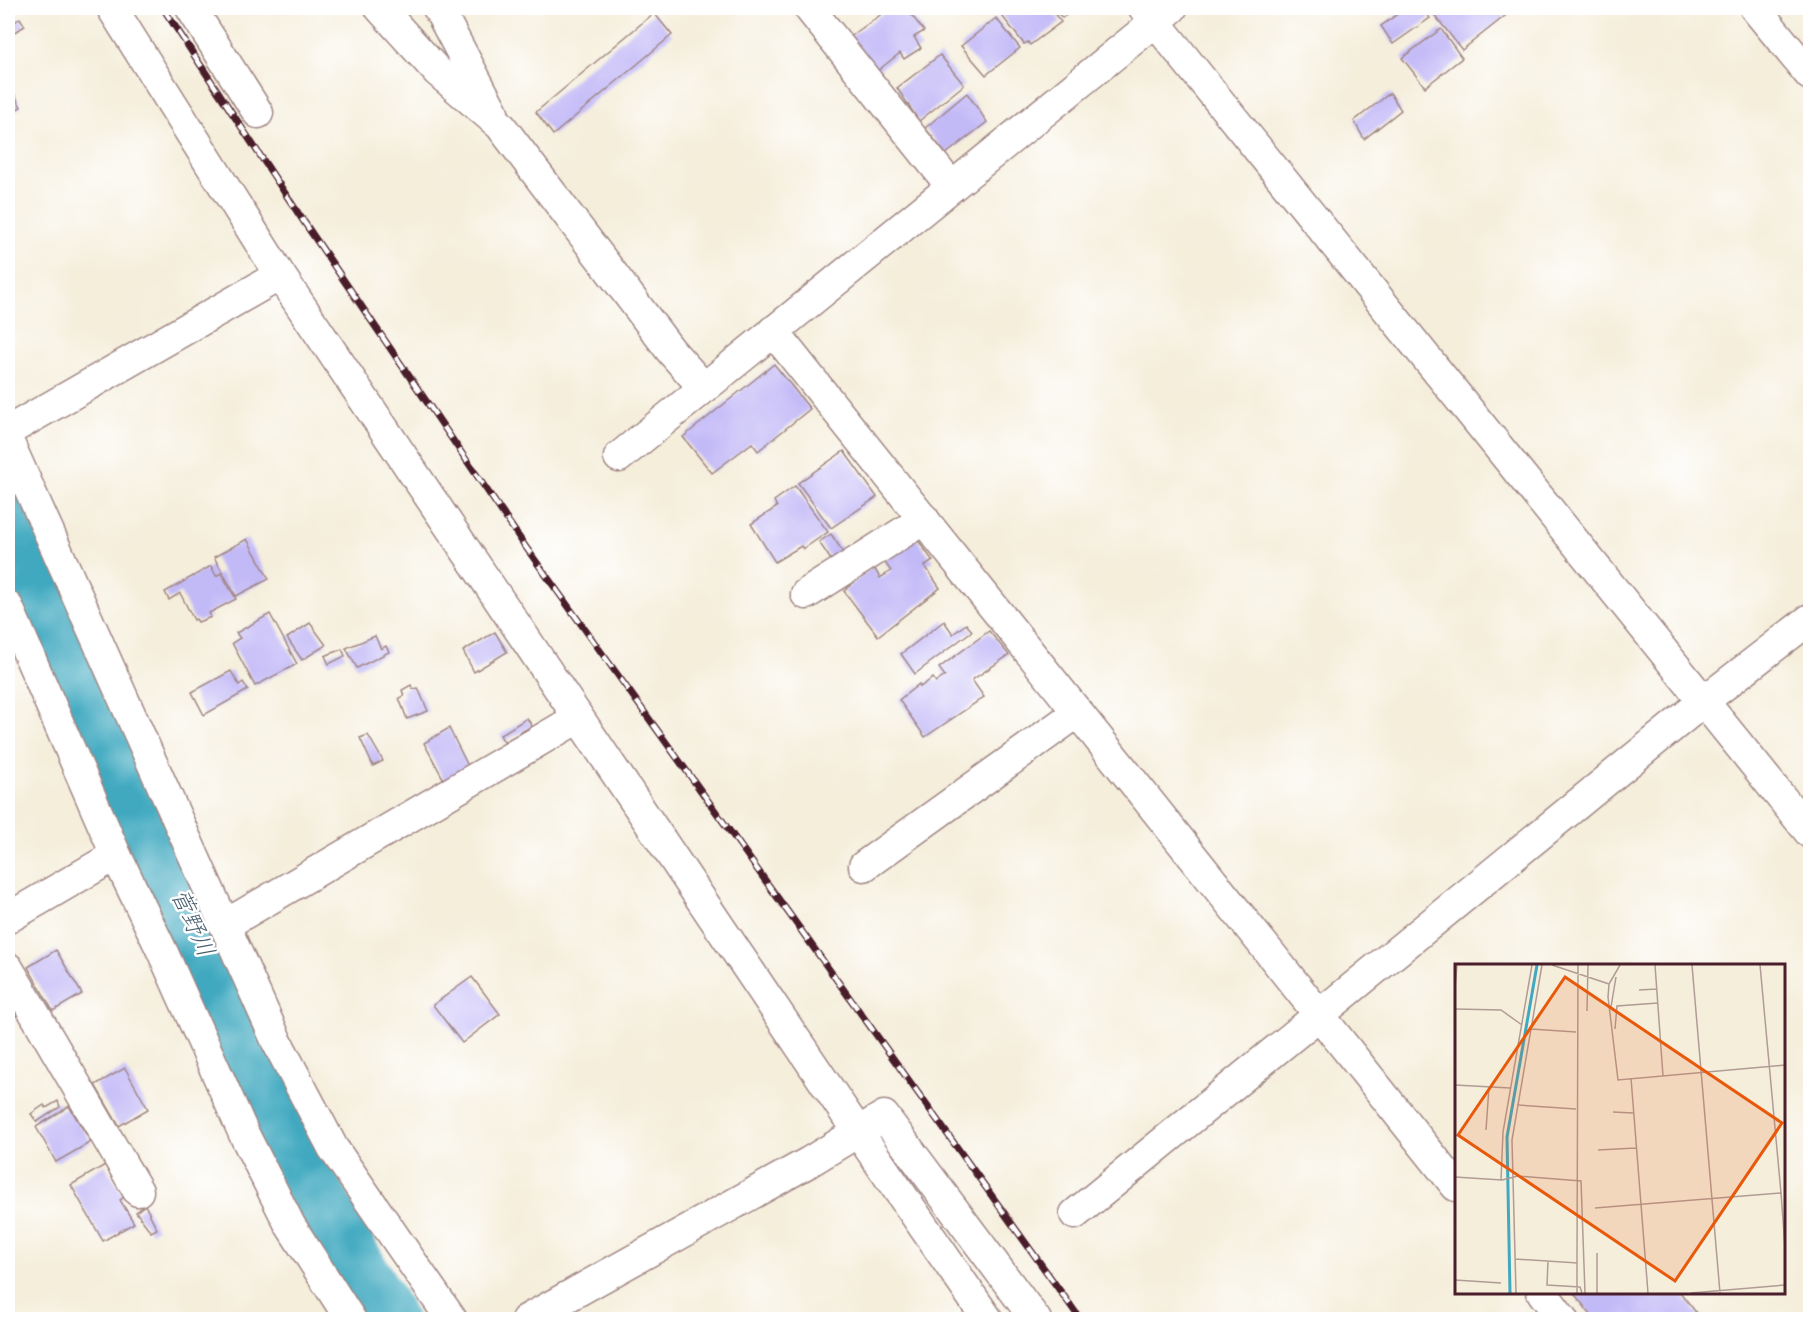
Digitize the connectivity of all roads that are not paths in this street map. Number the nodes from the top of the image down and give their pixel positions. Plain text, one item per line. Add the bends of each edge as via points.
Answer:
1 (112, 8) edge
2 (191, 8) edge
3 (438, 8) edge
4 (809, 8) edge
5 (1755, 8) edge
6 (1157, 12) edge
7 (390, 15) edge
8 (1810, 75) edge
9 (258, 113) dead end
10 (500, 125) junction
11 (951, 186) junction
12 (280, 275) junction
13 (773, 331) junction
14 (704, 388) junction
15 (8, 431) edge
16 (8, 441) edge
17 (619, 457) dead end
18 (924, 519) junction
19 (806, 594) dead end
20 (8, 607) edge
21 (1810, 619) edge
22 (1704, 701) junction
23 (1078, 712) junction
24 (578, 718) junction
25 (1810, 833) edge
26 (116, 855) junction
27 (864, 866) dead end
28 (8, 918) edge
29 (225, 926) junction
30 (8, 968) edge
31 (1320, 1014) junction
32 (858, 1132) junction
33 (1455, 1184) edge
34 (138, 1191) dead end
35 (1075, 1214) dead end
36 (1543, 1294) edge
37 (351, 1320) edge
38 (452, 1320) edge
39 (526, 1320) edge
40 (988, 1320) edge
41 (1036, 1320) edge
42 (1563, 1320) edge

1 - 12 street
2 - 9 street
3 - 10 street
4 - 11 street
5 - 8 street
6 - 11 street
6 - 22 street
7 - 10 street via 437,71
10 - 14 street via 671,351
11 - 13 street
12 - 15 street
12 - 24 street
13 - 14 street
13 - 18 street
14 - 17 street
16 - 29 street
18 - 19 street
18 - 23 street
20 - 26 street
21 - 22 street
22 - 25 street
22 - 31 street
23 - 27 street
23 - 31 street
24 - 29 street
24 - 32 street
26 - 28 street
26 - 37 street via 274,1195
29 - 38 street via 278,1042 333,1148
30 - 34 street
31 - 33 street
31 - 35 street
32 - 39 street
32 - 40 street
32 - 41 street via 884,1116
36 - 42 street

